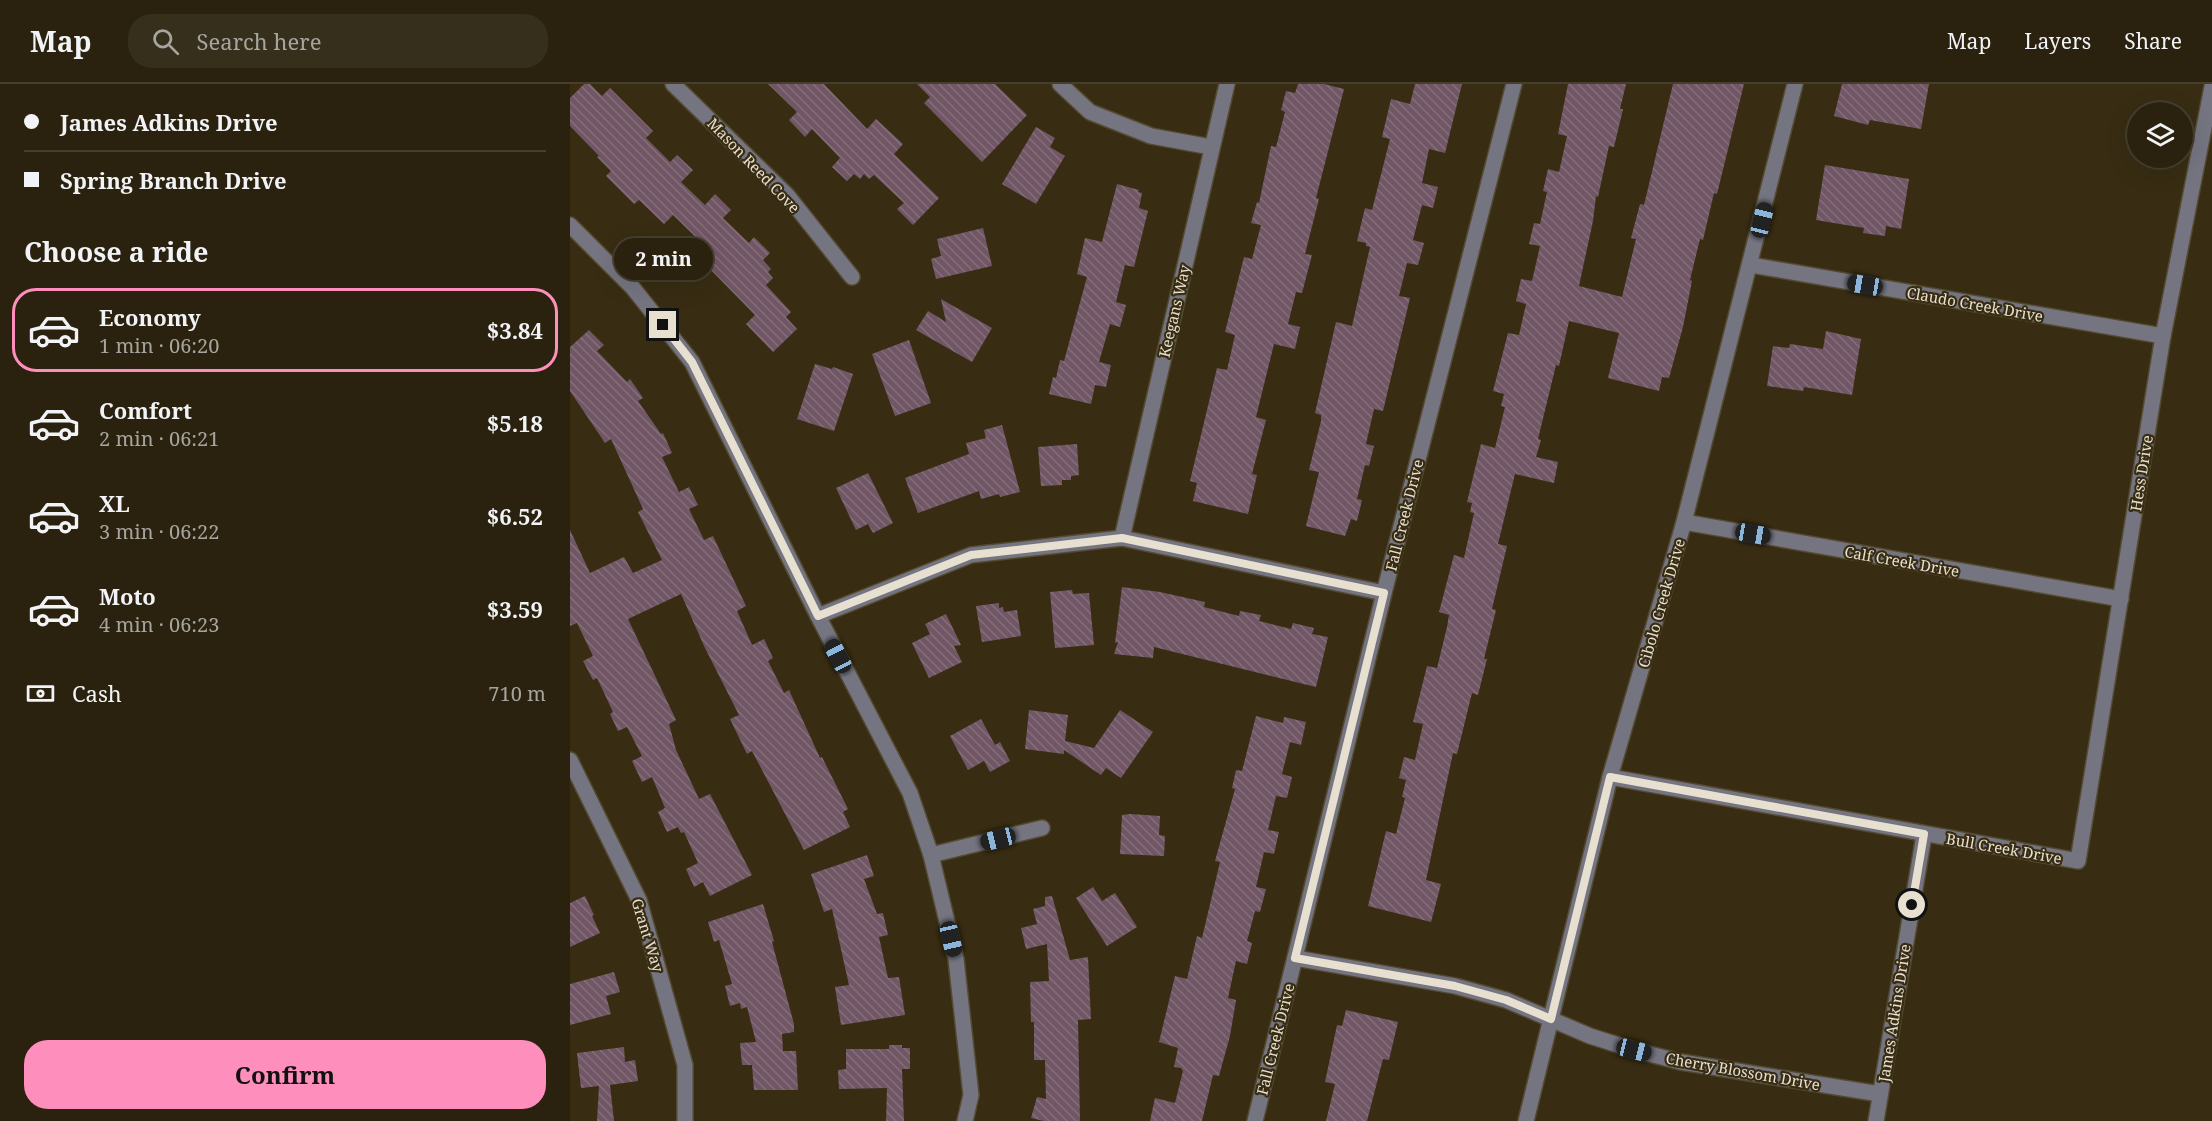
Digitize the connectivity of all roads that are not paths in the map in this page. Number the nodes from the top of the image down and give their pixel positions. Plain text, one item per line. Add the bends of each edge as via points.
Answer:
1 (673, 84) edge
2 (1060, 84) edge
3 (1227, 84) edge
4 (1514, 84) edge
5 (1795, 84) edge
6 (2212, 87) edge
7 (1211, 147) junction
8 (570, 225) edge
9 (1751, 265) junction
10 (852, 277) dead end
11 (2163, 336) junction
12 (1684, 522) junction
13 (1122, 538) junction
14 (1384, 593) junction
15 (2121, 599) junction
16 (818, 616) junction
17 (570, 760) edge
18 (1610, 777) junction
19 (1042, 828) dead end
20 (1924, 834) junction
21 (932, 855) junction
22 (2078, 861) joint
23 (1295, 958) junction
24 (1551, 1019) junction
25 (1880, 1094) junction
26 (685, 1121) edge
27 (965, 1121) edge
28 (1255, 1121) edge
29 (1526, 1121) edge
30 (1876, 1121) edge

1 - 10 street, Mason Reed Cove via 787,195
2 - 7 street via 1090,112 1151,136
3 - 7 street, Keegans Way
4 - 14 street, Fall Creek Drive
5 - 9 street, Cibolo Creek Drive
6 - 11 street, Hess Drive
7 - 13 street, Keegans Way
8 - 16 street via 633,288 692,362
9 - 11 street, Claudo Creek Drive
9 - 12 street, Cibolo Creek Drive
11 - 15 street, Hess Drive
12 - 15 street, Calf Creek Drive
12 - 18 street, Cibolo Creek Drive
13 - 14 street
13 - 16 street via 971,555
14 - 23 street, Fall Creek Drive
15 - 22 street, Hess Drive
16 - 21 street via 910,793
17 - 26 street, Grant Way via 639,900 685,1065
18 - 20 street, Bull Creek Drive
18 - 24 street, Cibolo Creek Drive
19 - 21 street
20 - 22 street, Bull Creek Drive
20 - 25 street, James Adkins Drive
21 - 27 street via 956,959 971,1095
23 - 24 street, Cherry Blossom Drive via 1455,986 1506,1000
23 - 28 street, Fall Creek Drive
24 - 25 street, Cherry Blossom Drive via 1601,1040 1681,1062
24 - 29 street, Cibolo Creek Drive
25 - 30 street, James Adkins Drive

